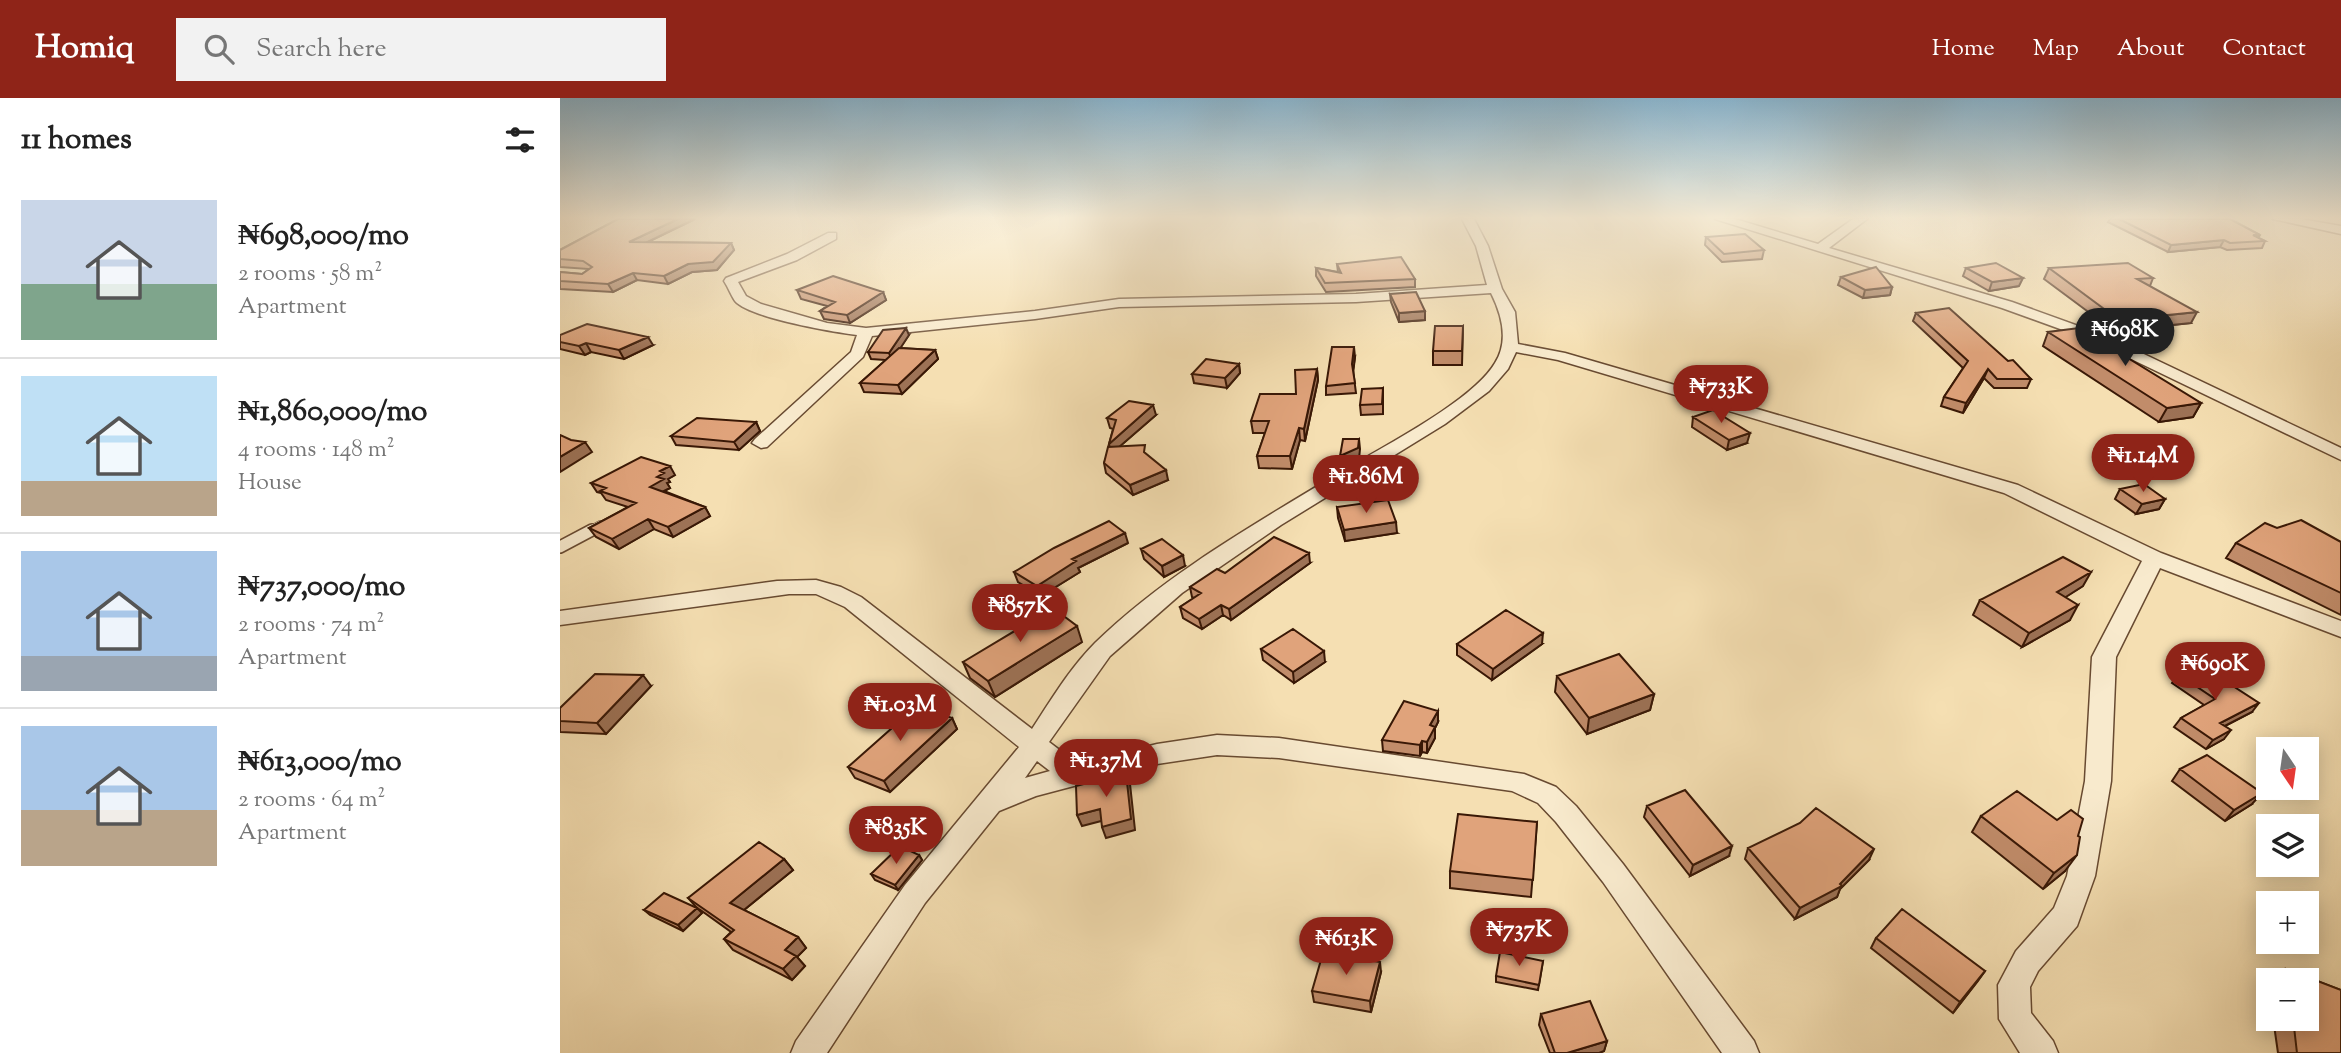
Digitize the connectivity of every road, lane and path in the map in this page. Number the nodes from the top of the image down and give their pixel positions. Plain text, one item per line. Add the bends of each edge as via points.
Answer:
1 (775, 264) edge
2 (1487, 264) edge
3 (1868, 264) edge
4 (1495, 289) junction
5 (866, 332) junction
6 (1511, 347) junction
7 (761, 443) dead end
8 (2341, 455) edge
9 (614, 518) edge
10 (560, 547) edge
11 (2154, 558) junction
12 (560, 618) edge
13 (2341, 629) edge
14 (1035, 745) junction
15 (1074, 776) junction
16 (993, 802) junction
17 (808, 1053) edge
18 (1742, 1053) edge
19 (2041, 1053) edge

1 - 5 street via 731,281 741,299 826,327
2 - 4 street
3 - 8 street via 2101,339
4 - 5 street via 1356,298 1119,303
4 - 6 street via 1508,312
5 - 7 street via 858,355
6 - 11 street via 1559,356 2000,485
6 - 14 street via 1483,388 1438,421 1174,588 1102,650
9 - 10 lane
11 - 13 street
11 - 19 street via 2104,657 2098,781 2081,876 2066,916 2027,961 2014,985 2015,1019
12 - 14 street via 811,584 830,589 853,602
14 - 15 street
14 - 16 street
15 - 16 street
15 - 18 street via 1157,754 1217,745 1279,748 1515,781 1547,796 1566,814
16 - 17 street via 915,894

